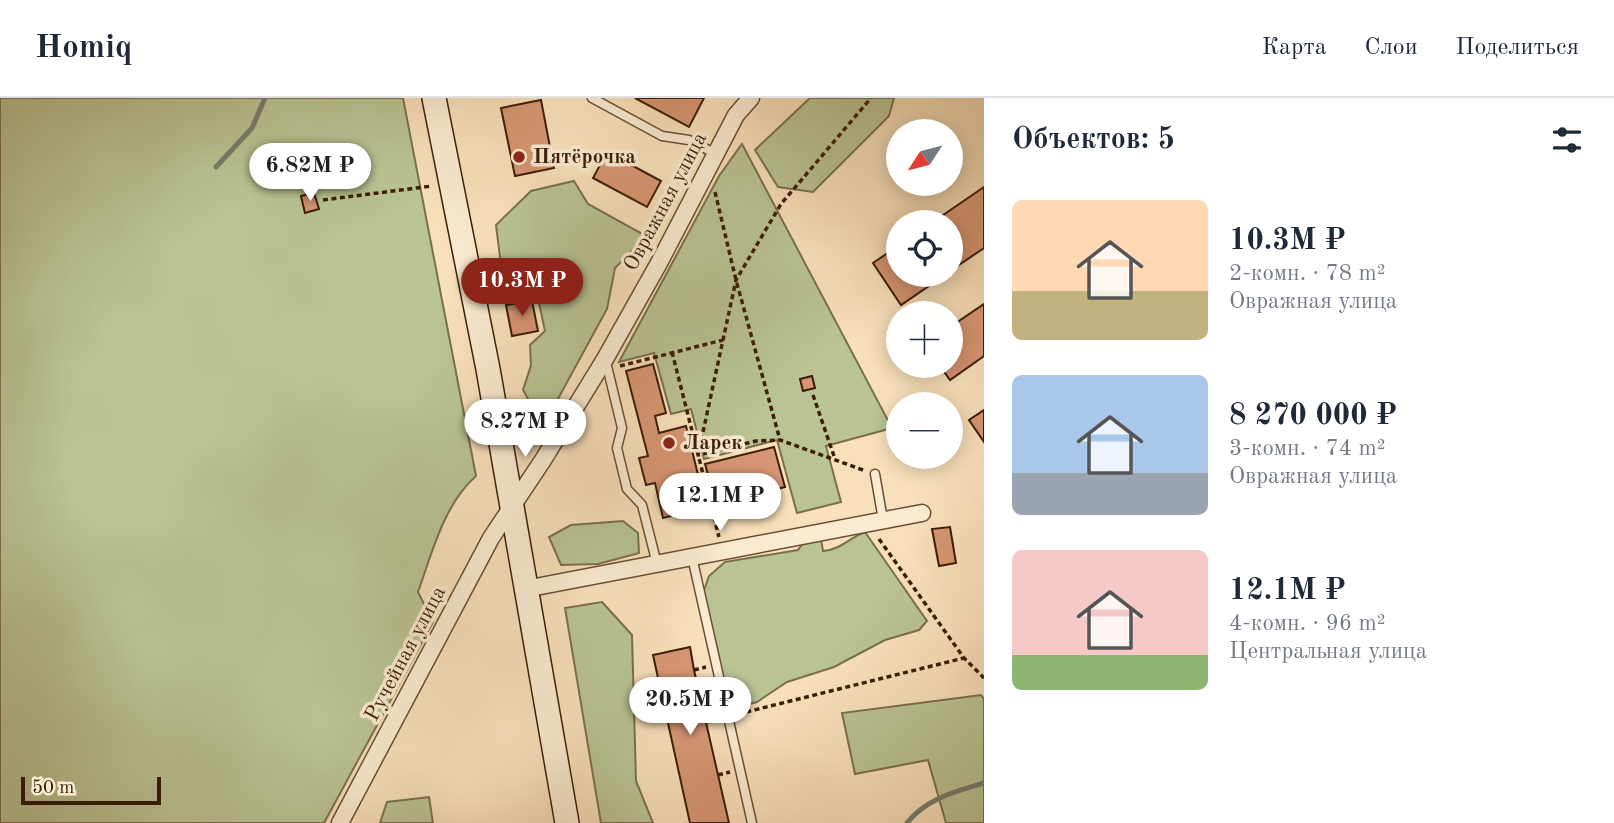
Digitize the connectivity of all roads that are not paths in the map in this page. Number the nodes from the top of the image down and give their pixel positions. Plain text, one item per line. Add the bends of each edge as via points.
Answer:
1 (434, 98) edge
2 (592, 98) edge
3 (751, 98) edge
4 (713, 161) junction
5 (606, 364) junction
6 (874, 474) road end
7 (511, 507) junction
8 (922, 513) dead end
9 (876, 522) junction
10 (692, 557) junction
11 (657, 564) junction
12 (525, 589) junction
13 (340, 823) edge
14 (567, 823) edge
15 (752, 823) edge

1 - 7 main road
2 - 4 lane via 662,136 689,140
3 - 4 street, Овражная улица via 736,115
4 - 5 street, Овражная улица
5 - 7 street, Овражная улица
5 - 11 lane via 622,428 617,448 627,489 642,505
6 - 9 lane
7 - 12 main road
7 - 13 street, Ручейная улица
8 - 9 street
9 - 10 street
10 - 11 street
10 - 15 lane
11 - 12 street
12 - 14 main road

